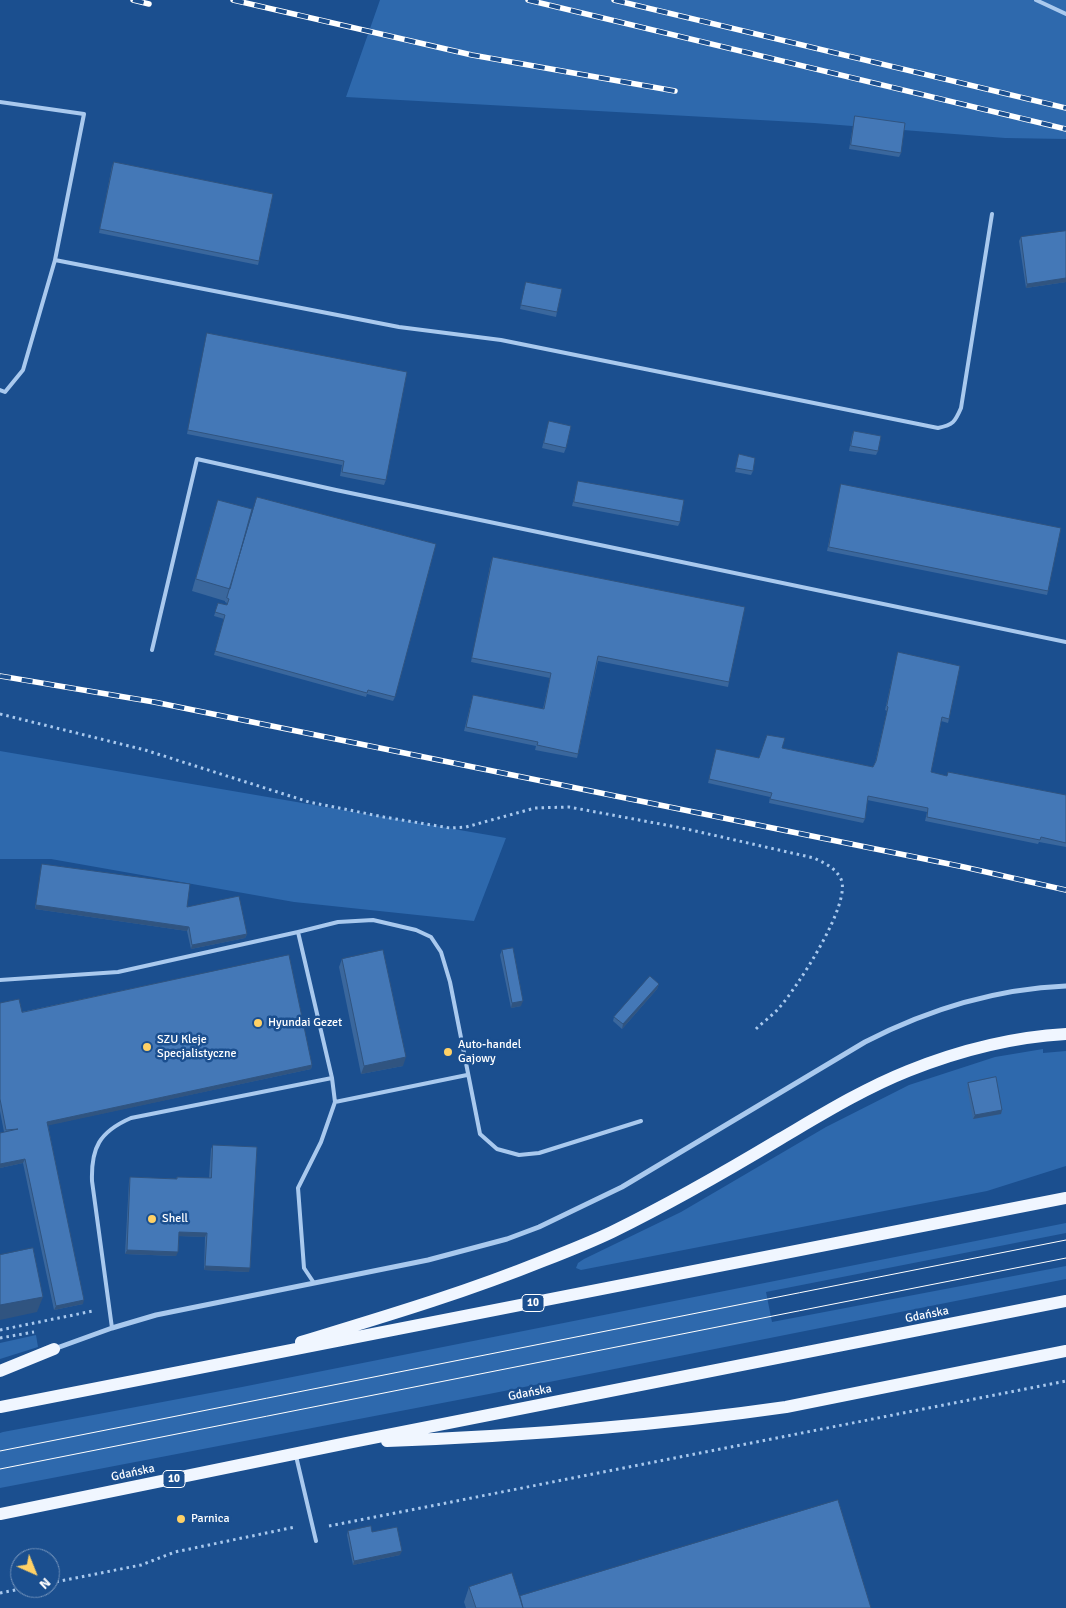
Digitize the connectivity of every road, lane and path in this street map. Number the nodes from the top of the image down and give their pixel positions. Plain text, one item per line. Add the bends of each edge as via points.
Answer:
1 (1036, 0) edge
2 (1066, 14) edge
3 (0, 102) edge
4 (992, 214) dead end
5 (55, 260) junction
6 (0, 390) edge
7 (1066, 642) edge
8 (152, 650) dead end
9 (0, 714) edge
10 (298, 932) junction
11 (0, 980) edge
12 (1066, 986) edge
13 (756, 1029) dead end
14 (1066, 1034) edge
15 (467, 1075) junction
16 (332, 1078) junction
17 (336, 1102) junction
18 (640, 1121) dead end
19 (1066, 1189) edge
20 (1066, 1198) edge
21 (1026, 1206) junction
22 (314, 1283) junction
23 (1066, 1301) edge
24 (109, 1307) junction
25 (112, 1328) junction
26 (0, 1330) edge
27 (54, 1349) joint
28 (1066, 1351) edge
29 (237, 1362) junction
30 (0, 1371) edge
31 (1066, 1381) edge
32 (41, 1399) junction
33 (0, 1407) edge
34 (0, 1411) edge
35 (347, 1443) junction
36 (296, 1454) junction
37 (0, 1514) edge
38 (313, 1526) junction
39 (316, 1541) dead end
40 (60, 1581) edge

1 - 2 lane
3 - 5 lane via 84,114
4 - 5 lane via 961,408 950,425 938,428 501,340 399,327
5 - 6 lane via 22,370 5,392
7 - 8 lane via 197,459
9 - 13 path via 145,750 309,802 384,817 450,828 466,827 535,808 569,807 814,858 834,870 841,880 840,907 800,980 779,1008
10 - 11 lane via 118,972
10 - 15 lane via 338,922 373,920 431,937 441,952 450,982
10 - 16 lane
12 - 22 street via 988,996 898,1025 622,1187 540,1227 445,1256
14 - 29 main road via 998,1043 907,1071 829,1110 657,1210 578,1247 474,1288
15 - 17 lane
15 - 18 lane via 480,1134 497,1149 519,1155 539,1153
16 - 17 lane
16 - 24 lane via 131,1118 103,1137 94,1152 92,1182
17 - 22 lane via 298,1188 304,1268
19 - 21 main road
20 - 21 main road, 10
21 - 29 main road, 10
22 - 25 street via 156,1314
23 - 35 main road, Gdańska / 10
24 - 25 lane
24 - 26 path
25 - 27 street
27 - 30 main road
28 - 35 main road via 786,1407 557,1430
29 - 32 main road, 10
31 - 38 path via 390,1515
32 - 33 main road, 10
32 - 34 lane
35 - 36 main road, Gdańska / 10
36 - 37 main road, Gdańska / 10
36 - 38 lane
38 - 39 lane
38 - 40 path via 291,1527 184,1550 141,1565

